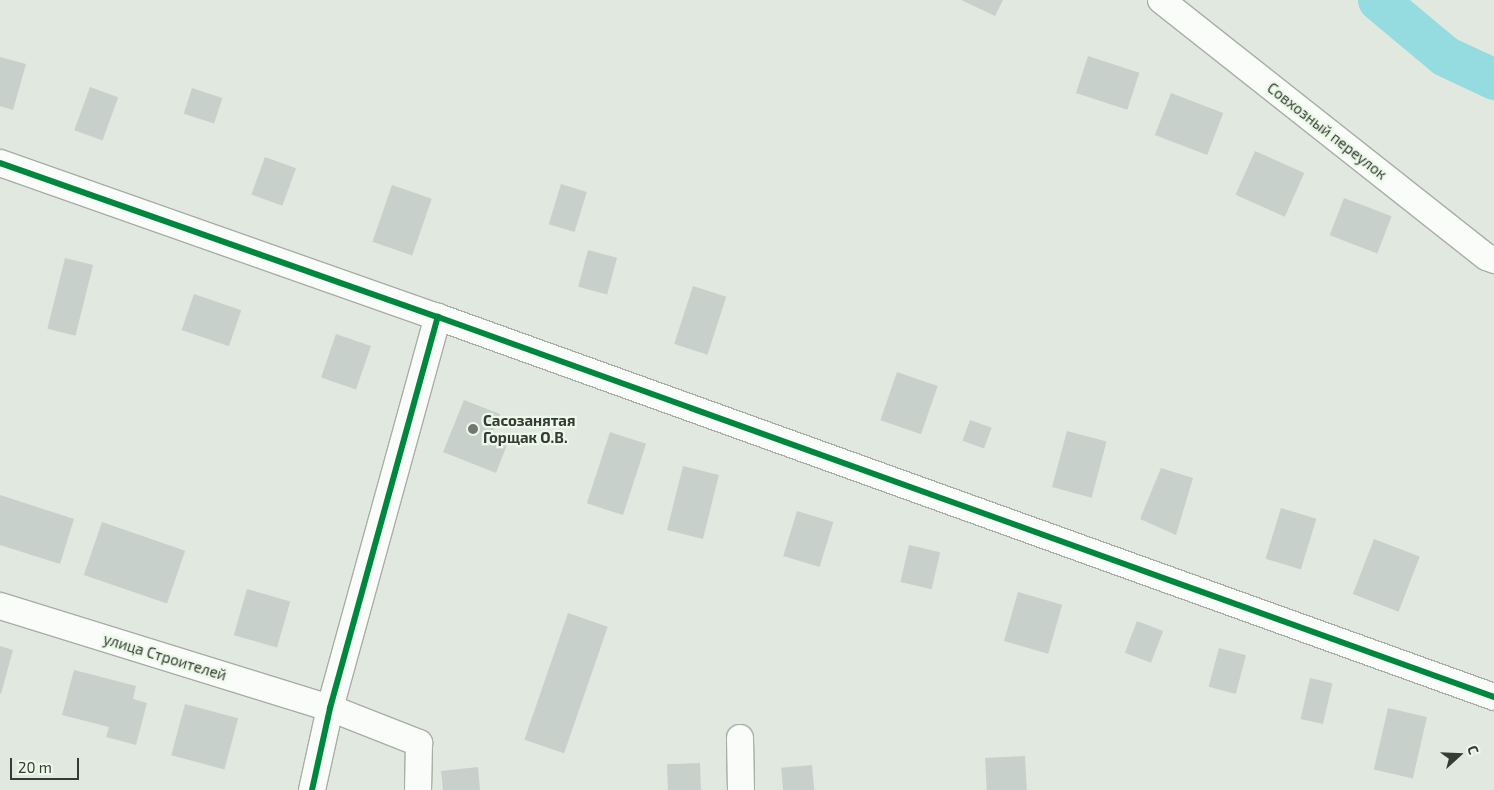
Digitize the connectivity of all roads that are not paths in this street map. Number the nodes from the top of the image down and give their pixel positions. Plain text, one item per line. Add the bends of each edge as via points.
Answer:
1 (1161, 0) edge
2 (0, 163) edge
3 (1494, 260) edge
4 (438, 317) junction
5 (0, 606) edge
6 (1494, 697) edge
7 (330, 708) junction
8 (740, 738) dead end
9 (312, 790) edge
10 (418, 790) edge
11 (741, 790) edge

1 - 3 street, Совхозный переулок
2 - 4 street
4 - 6 street
4 - 7 street
5 - 7 street, улица Строителей
7 - 9 street
7 - 10 street, улица Строителей via 419,743
8 - 11 street

